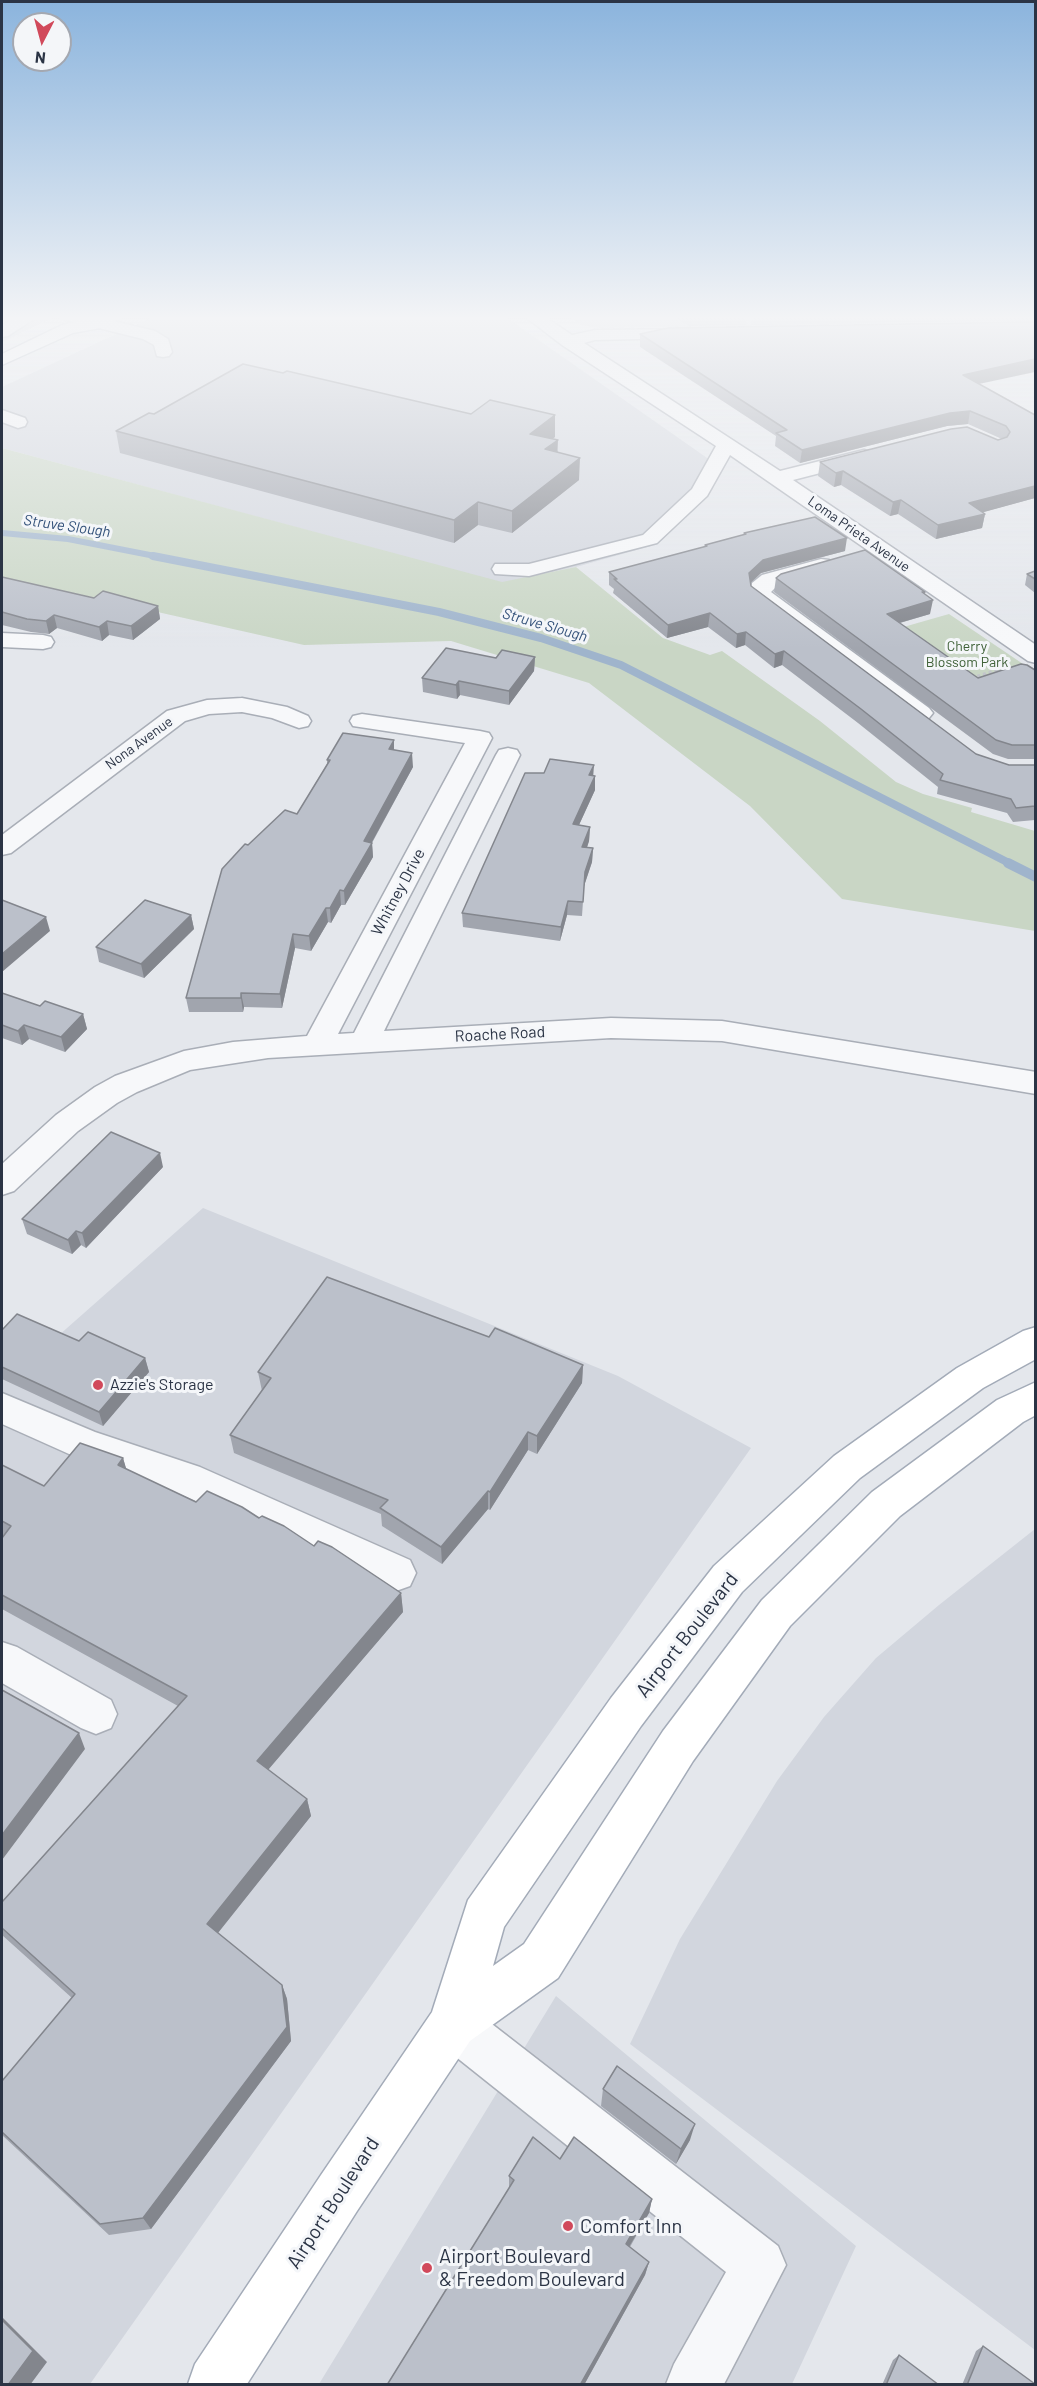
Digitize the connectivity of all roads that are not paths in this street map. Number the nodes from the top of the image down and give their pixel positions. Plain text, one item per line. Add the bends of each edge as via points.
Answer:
1 (698, 426) edge
2 (726, 445) junction
3 (886, 451) edge
4 (777, 477) junction
5 (881, 549) junction
6 (503, 569) dead end
7 (2, 640) edge
8 (43, 642) dead end
9 (1035, 656) edge
10 (299, 721) dead end
11 (362, 721) dead end
12 (935, 723) edge
13 (508, 755) dead end
14 (2, 847) edge
15 (363, 1042) junction
16 (316, 1046) junction
17 (1035, 1083) edge
18 (2, 1183) edge
19 (1035, 1341) edge
20 (1035, 1397) edge
21 (2, 1408) edge
22 (396, 1573) dead end
23 (2, 1661) edge
24 (96, 1714) dead end
25 (453, 2024) junction
26 (215, 2385) edge
27 (694, 2385) edge

1 - 2 street, Loma Prieta Avenue
2 - 4 street, Loma Prieta Avenue
2 - 6 street via 700,492 650,539 529,570
3 - 4 street
4 - 5 street, Loma Prieta Avenue
5 - 9 street, Loma Prieta Avenue
5 - 12 street via 770,580 760,588 760,594
7 - 8 street
10 - 14 street, Nona Avenue via 279,712 242,705 207,707 176,716
11 - 16 street, Whitney Drive via 480,738
13 - 15 street
15 - 16 street, Roache Road
15 - 17 street, Roache Road via 611,1028 722,1031
16 - 18 street, Roache Road via 207,1056 147,1074 87,1108
19 - 25 main road, Airport Boulevard via 970,1378 847,1467 728,1579 626,1712 484,1916
20 - 25 main road, Airport Boulevard via 1010,1410 886,1504 776,1613 678,1746 541,1961
21 - 22 street via 82,1443 186,1479
23 - 24 street
25 - 26 main road, Airport Boulevard
25 - 27 street via 759,2265

